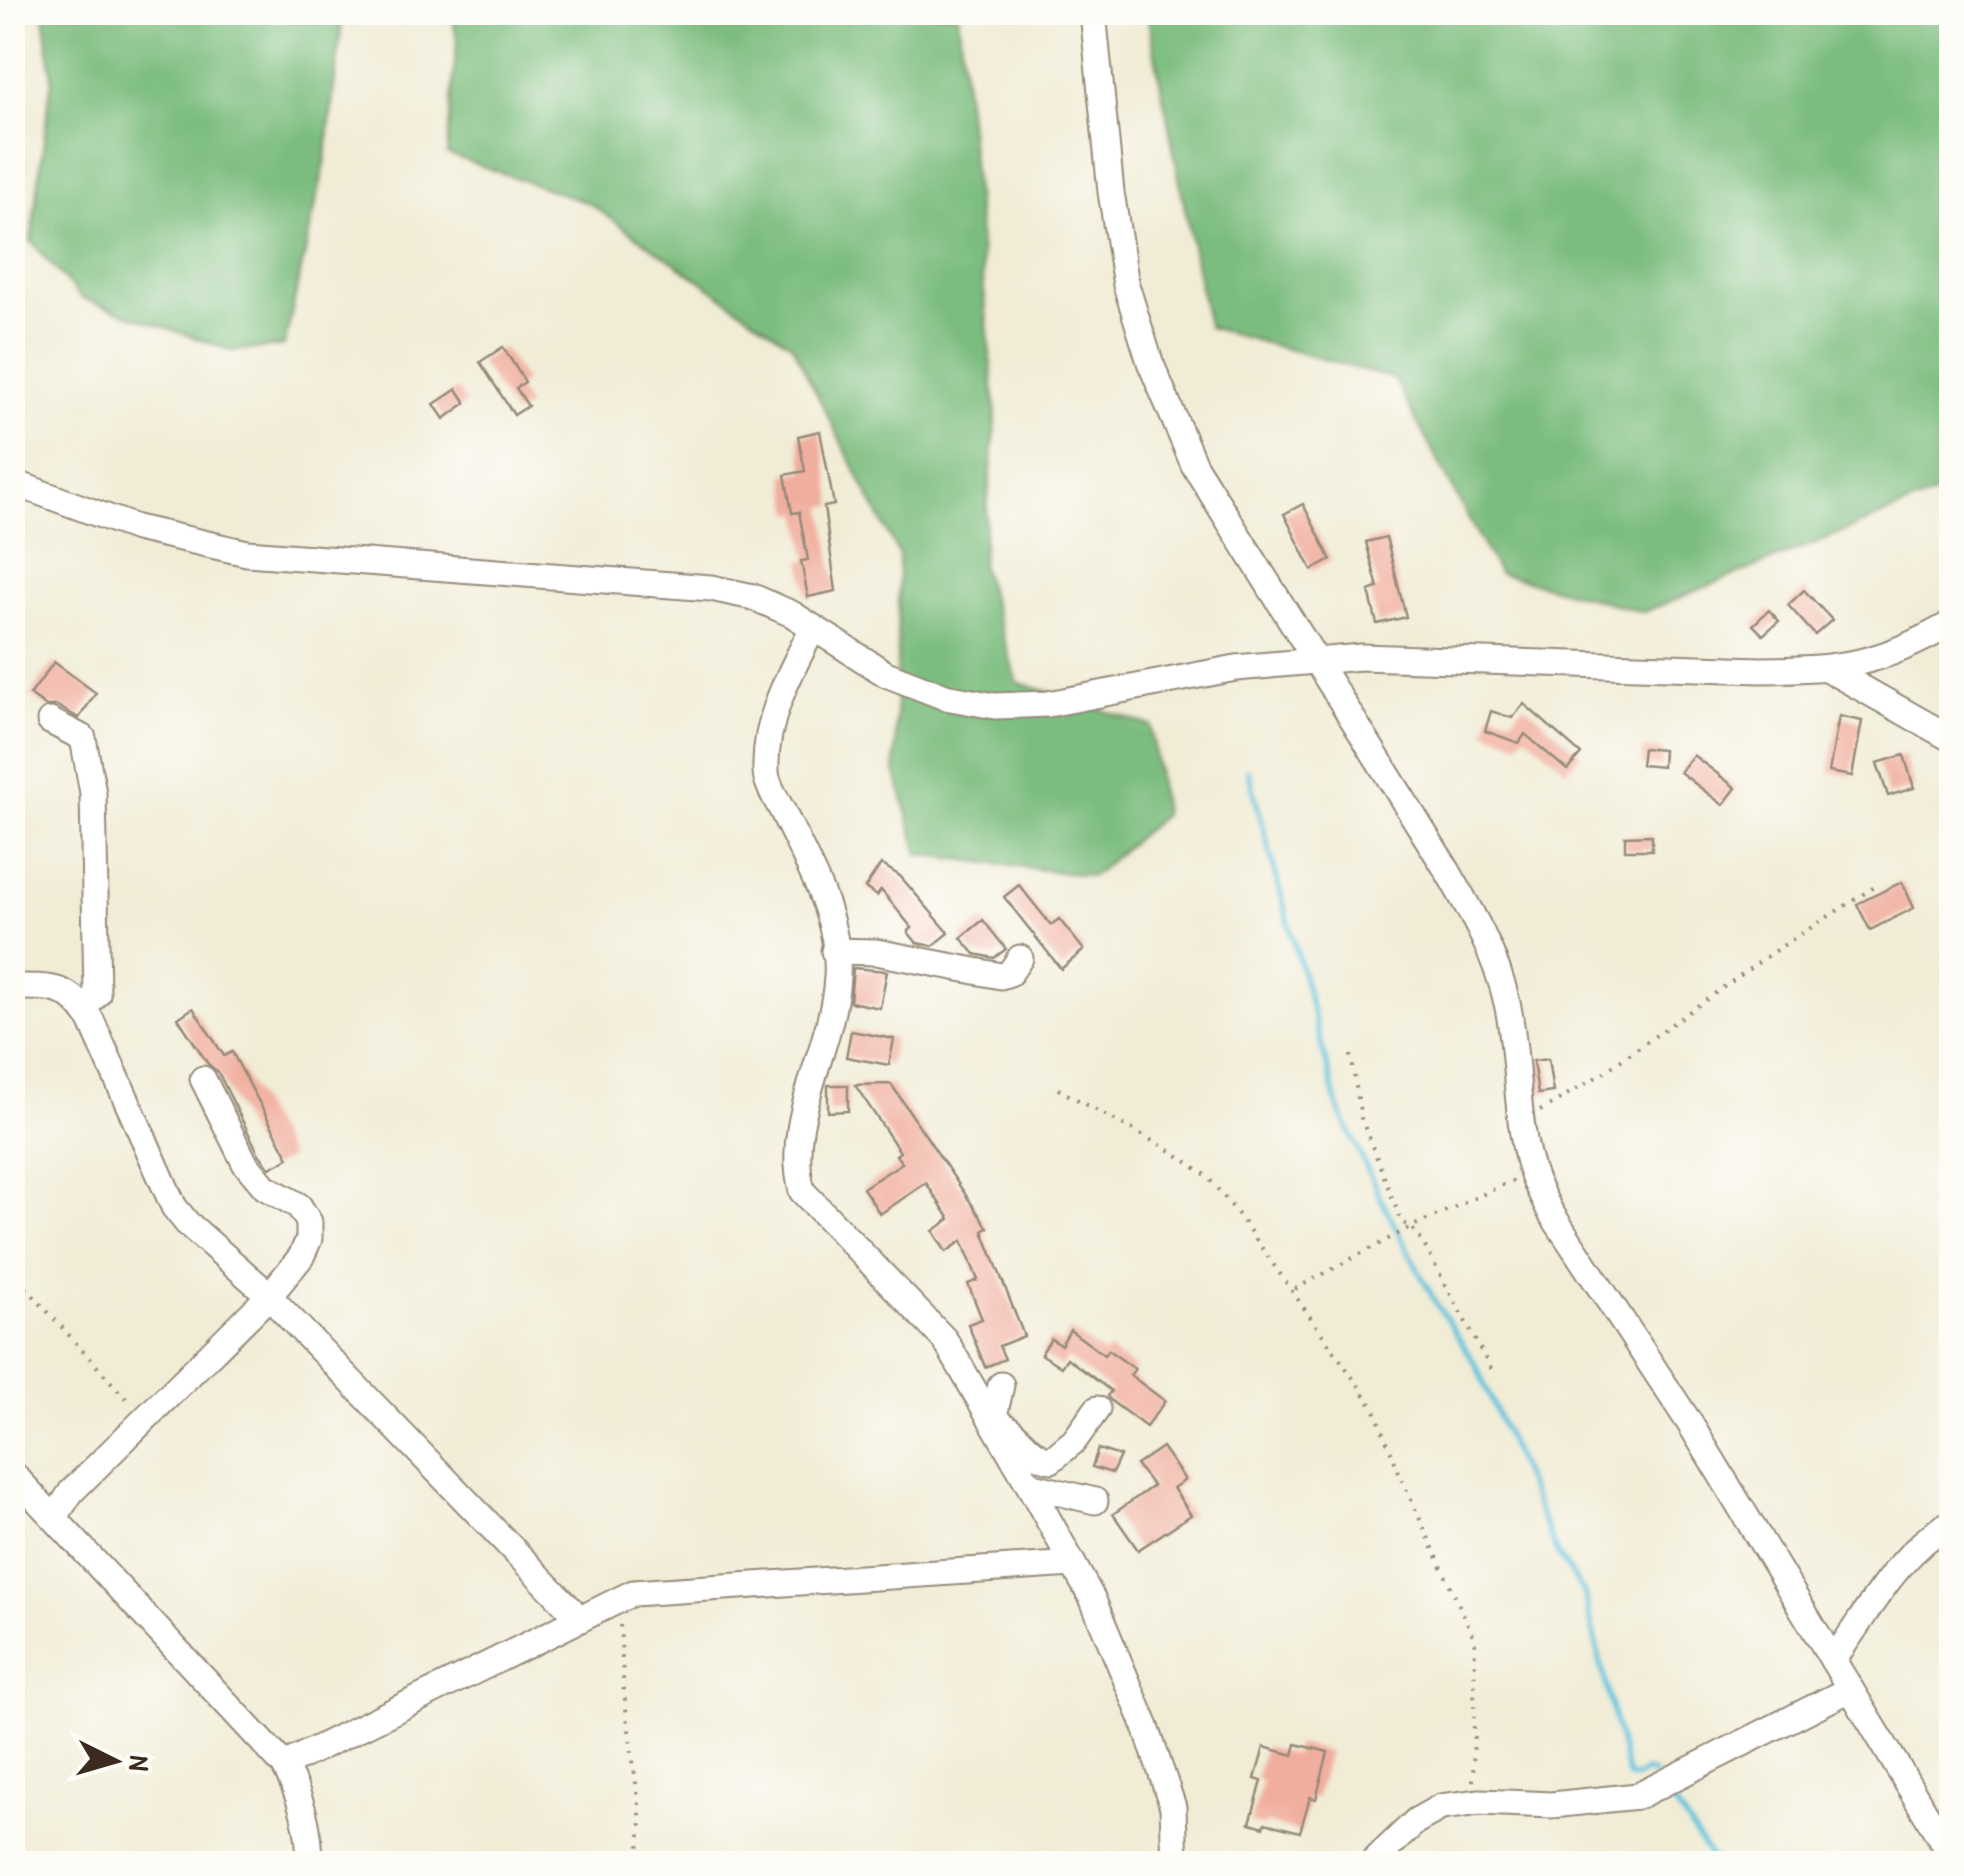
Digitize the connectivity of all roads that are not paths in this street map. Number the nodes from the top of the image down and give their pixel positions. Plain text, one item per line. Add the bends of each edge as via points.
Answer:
1 (1093, 12) edge
2 (12, 482) edge
3 (1952, 622) edge
4 (813, 628) junction
5 (1316, 660) junction
6 (1828, 669) junction
7 (50, 721) dead end
8 (1952, 739) edge
9 (834, 951) junction
10 (1020, 958) dead end
11 (12, 987) edge
12 (84, 1008) junction
13 (203, 1079) dead end
14 (269, 1296) junction
15 (1001, 1384) dead end
16 (1097, 1409) dead end
17 (993, 1421) junction
18 (12, 1473) edge
19 (1029, 1485) junction
20 (1095, 1501) dead end
21 (56, 1517) junction
22 (1952, 1522) edge
23 (1073, 1564) junction
24 (580, 1619) junction
25 (1833, 1660) junction
26 (1850, 1689) junction
27 (284, 1765) junction
28 (1952, 1857) edge
29 (310, 1864) edge
30 (1175, 1864) edge
31 (1370, 1864) edge

1 - 5 street via 1126,285 1150,362 1194,465
2 - 4 street via 136,528 247,553 711,588 753,597
3 - 6 street via 1901,651
4 - 5 street via 886,674 944,697 995,706 1048,704 1236,668
4 - 9 street via 772,717 765,774 821,889
5 - 6 street
5 - 25 street via 1484,935 1506,999 1534,1176 1550,1213 1689,1422
6 - 8 street
7 - 12 street via 83,738 92,793 97,994
9 - 10 street via 876,952 1001,976
9 - 17 street via 838,974 829,1022 797,1141 802,1191 945,1340
11 - 12 street via 60,989
12 - 14 street via 174,1207
13 - 14 street via 245,1163 265,1188 300,1206 310,1222 301,1257
14 - 21 street via 71,1492
14 - 24 street
15 - 17 street
16 - 17 street via 1051,1460 1040,1458 1007,1424
17 - 19 street
18 - 21 street
19 - 20 street
19 - 23 street
21 - 27 street
22 - 25 street via 1898,1568
23 - 24 street via 633,1593
23 - 30 street via 1151,1743 1172,1807
24 - 27 street
25 - 26 street
26 - 28 street
26 - 31 street via 1638,1796 1552,1806 1440,1807
27 - 29 street via 308,1824

